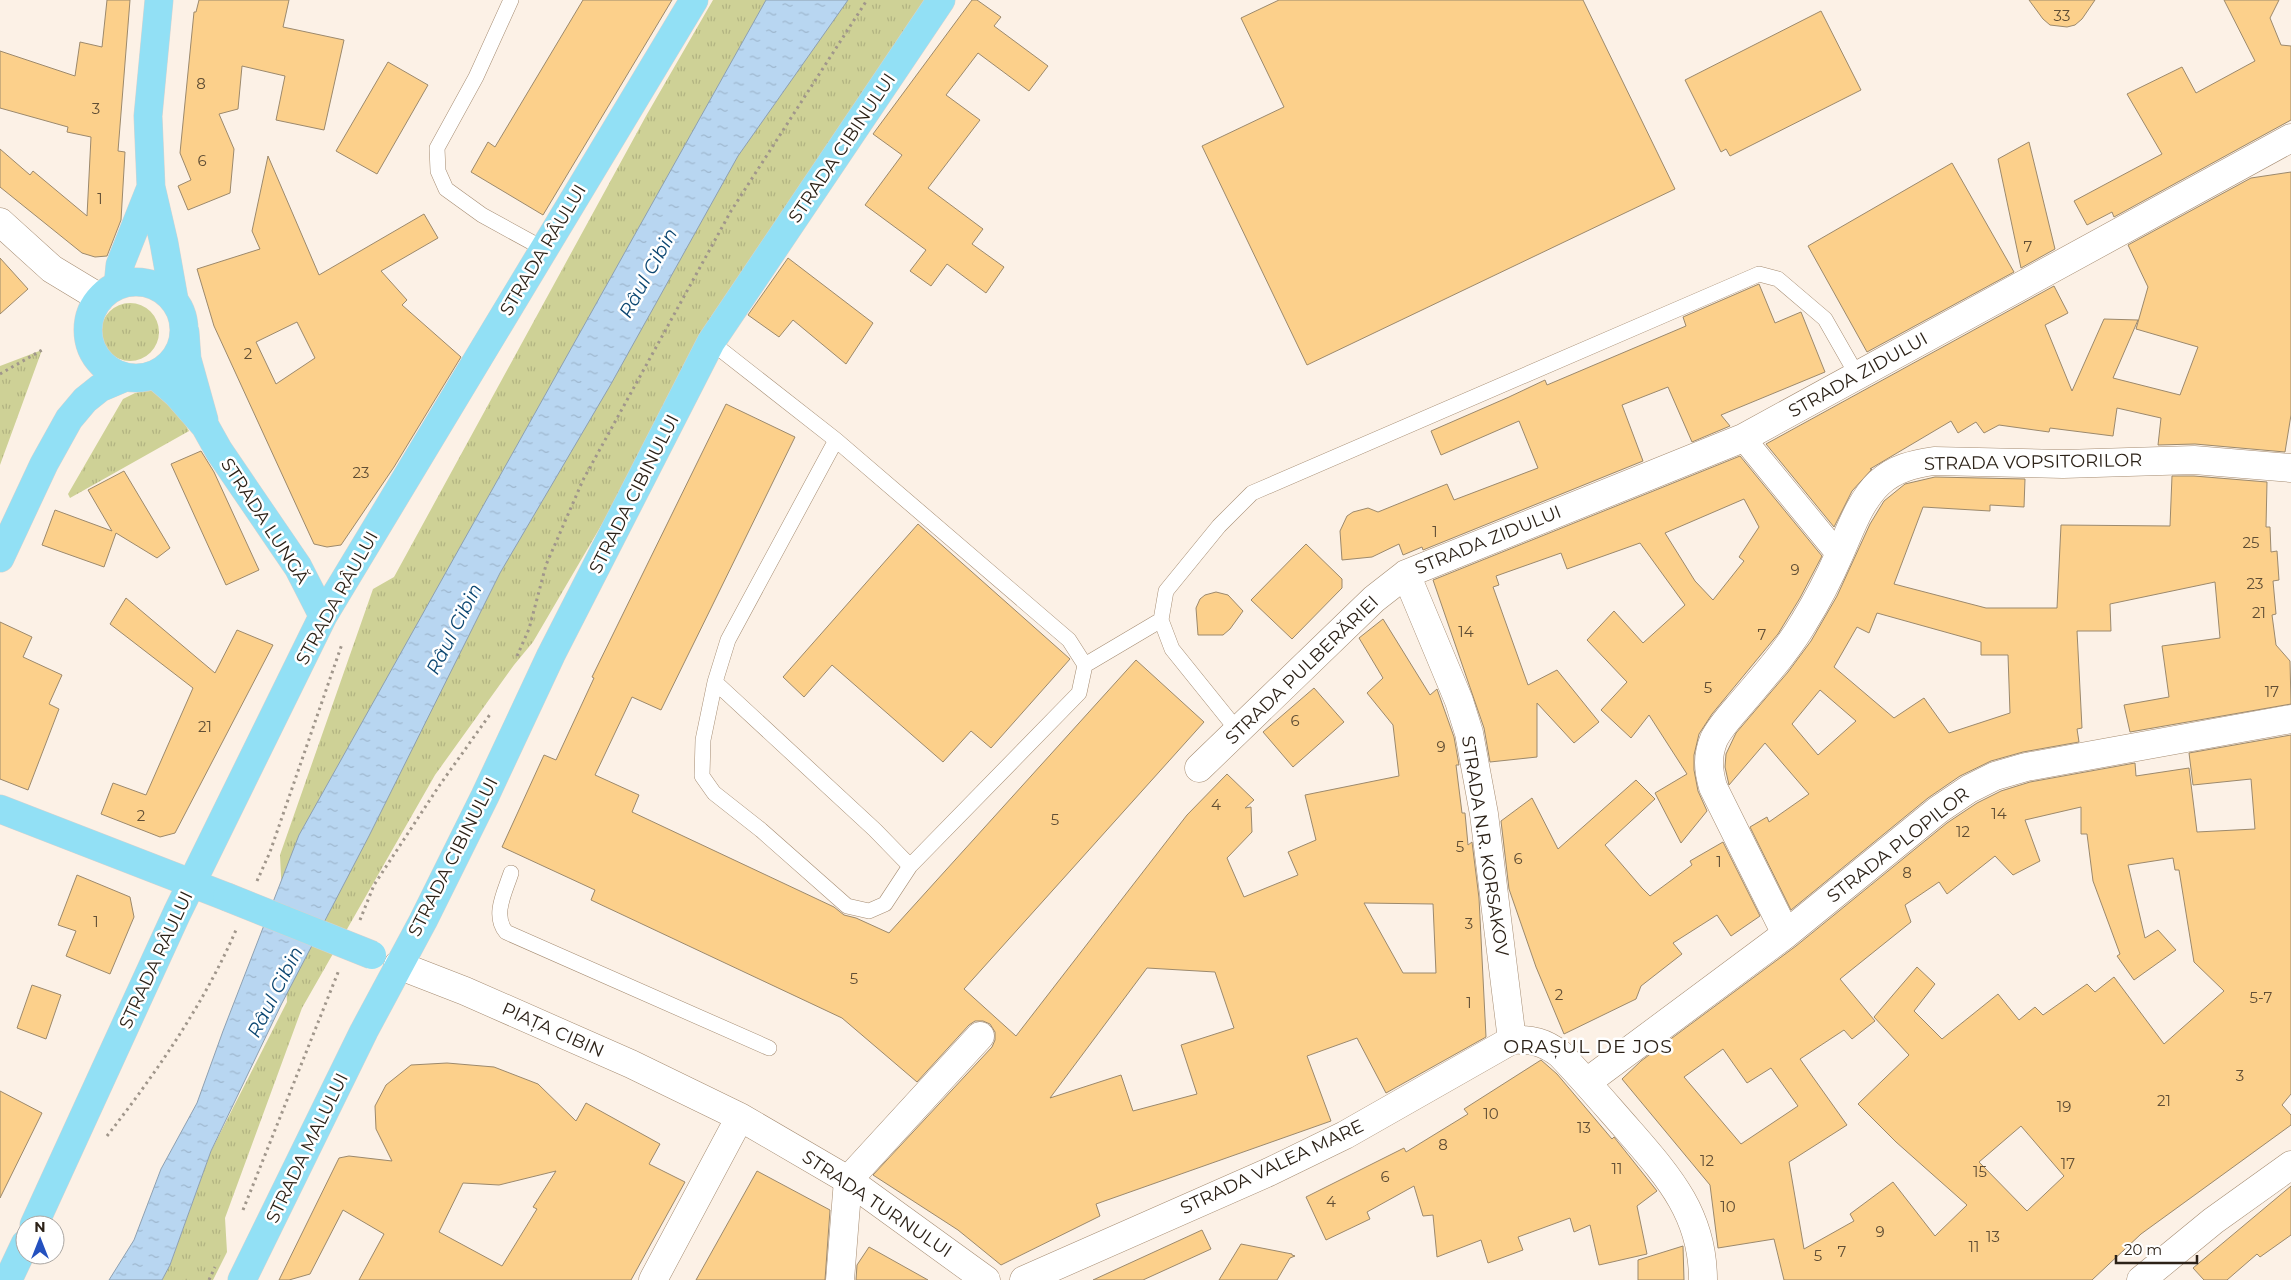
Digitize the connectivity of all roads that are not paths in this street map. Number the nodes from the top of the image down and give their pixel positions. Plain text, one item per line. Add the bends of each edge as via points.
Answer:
1 (159, 0) edge
2 (512, 0) edge
3 (694, 0) edge
4 (941, 0) edge
5 (2291, 138) edge
6 (151, 186) junction
7 (0, 222) edge
8 (544, 249) junction
9 (109, 292) junction
10 (174, 299) junction
11 (185, 324) junction
12 (711, 342) junction
13 (155, 375) junction
14 (1857, 376) junction
15 (126, 377) junction
16 (205, 426) junction
17 (1743, 438) junction
18 (836, 440) junction
19 (2291, 468) edge
20 (1839, 555) junction
21 (0, 558) edge
22 (1406, 574) junction
23 (323, 616) junction
24 (1161, 620) junction
25 (1085, 665) junction
26 (715, 682) junction
27 (2291, 719) edge
28 (1238, 731) junction
29 (1199, 768) dead end
30 (0, 809) edge
31 (910, 866) junction
32 (511, 873) dead end
33 (192, 882) junction
34 (1786, 934) junction
35 (398, 964) junction
36 (372, 1016) joint
37 (980, 1036) dead end
38 (1512, 1040) junction
39 (769, 1048) dead end
40 (1587, 1082) junction
41 (740, 1117) junction
42 (2291, 1165) edge
43 (848, 1180) junction
44 (39, 1215) edge
45 (15, 1265) edge
46 (8, 1280) edge
47 (242, 1280) edge
48 (653, 1280) edge
49 (840, 1280) edge
50 (986, 1280) edge
51 (1024, 1280) edge
52 (1703, 1280) edge
53 (2141, 1280) edge

1 - 6 main road via 148,116
2 - 8 lane via 476,77 437,148 438,171 446,189 497,224
3 - 8 main road, STRADA RÂULUI
4 - 12 main road, STRADA CIBINULUI
5 - 14 street, STRADA ZIDULUI
6 - 9 main road
6 - 10 main road
7 - 9 street via 52,269
8 - 23 main road, STRADA RÂULUI
9 - 10 main road via 142,282 159,288
9 - 15 main road via 89,320 90,345 104,366
10 - 11 main road
11 - 13 main road via 178,354
11 - 16 main road, STRADA LUNGĂ via 188,359
12 - 18 lane
12 - 35 main road, STRADA CIBINULUI via 551,655 423,921
13 - 15 main road
13 - 16 main road, STRADA LUNGĂ
14 - 17 street, STRADA ZIDULUI
14 - 24 lane via 1825,318 1778,279 1759,274 1252,494 1219,526 1166,591
15 - 21 main road via 100,388 69,419
16 - 23 main road, STRADA LUNGĂ via 298,567
17 - 20 street
17 - 22 street, STRADA ZIDULUI
18 - 25 lane via 1069,640
18 - 26 lane via 728,640
19 - 20 street, STRADA VOPSITORILOR via 2162,460 2062,464 1934,461 1913,464 1892,472 1878,484 1859,510
20 - 34 street, STRADA VOPSITORILOR via 1803,624 1781,656 1725,722 1709,754 1708,772 1713,787
22 - 28 street, STRADA PULBERĂRIEI via 1374,599
22 - 38 street, STRADA N.R. KORSAKOV via 1459,700 1471,741 1484,814
23 - 33 main road, STRADA RÂULUI
24 - 25 lane
24 - 28 lane via 1172,648
25 - 31 lane via 1079,693
26 - 31 lane
26 - 31 lane via 702,740 702,776 714,793 847,906 869,911 885,904
27 - 34 street, STRADA PLOPILOR via 2052,762 1995,776 1938,810
28 - 29 street, STRADA PULBERĂRIEI
30 - 33 main road, PIAȚA CIBIN
32 - 39 lane via 499,911 500,925 506,932
33 - 35 main road, PIAȚA CIBIN, bridge
33 - 44 main road, STRADA RÂULUI
34 - 40 street, STRADA PLOPILOR
35 - 36 main road, STRADA CIBINULUI
35 - 41 street, PIAȚA CIBIN via 631,1064
36 - 47 main road, STRADA MALULUI
37 - 43 street
38 - 40 street via 1528,1039 1550,1046
38 - 51 street, STRADA VALEA MARE via 1345,1135
40 - 52 street via 1682,1196 1700,1242
41 - 43 street, STRADA TURNULUI
41 - 48 street
42 - 53 street via 2213,1221
43 - 49 street
43 - 50 street, STRADA TURNULUI
45 - 46 main road

